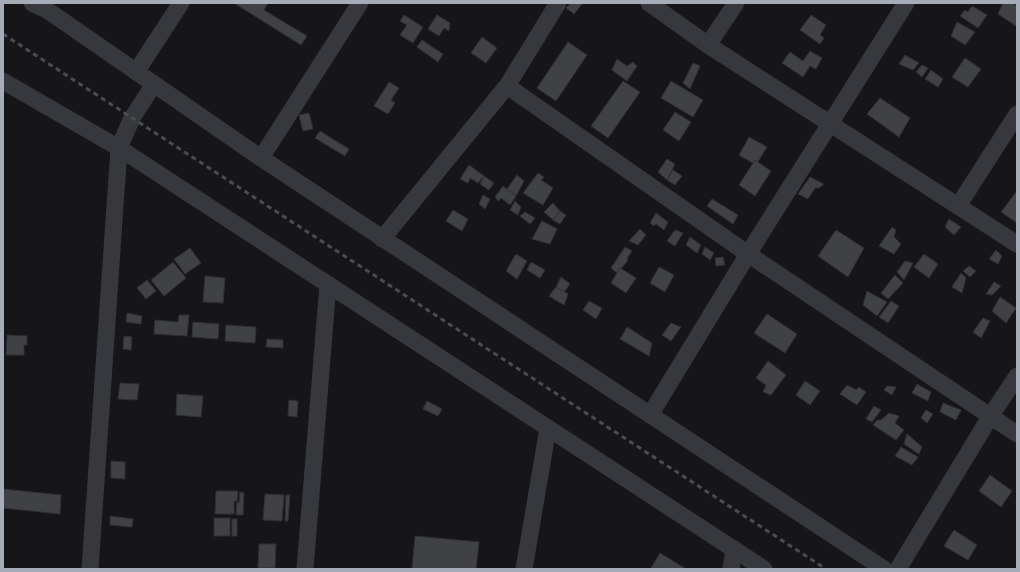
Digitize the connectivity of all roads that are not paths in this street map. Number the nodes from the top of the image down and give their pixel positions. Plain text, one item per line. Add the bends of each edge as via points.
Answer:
1 (181, 3) edge
2 (360, 3) edge
3 (558, 3) edge
4 (650, 3) edge
5 (736, 3) edge
6 (906, 3) edge
7 (42, 5) edge
8 (708, 45) junction
9 (136, 72) junction
10 (3, 81) edge
11 (154, 84) junction
12 (507, 86) junction
13 (1017, 114) edge
14 (830, 123) junction
15 (119, 148) junction
16 (261, 158) junction
17 (958, 206) junction
18 (382, 239) junction
19 (1017, 244) edge
20 (748, 254) junction
21 (328, 284) junction
22 (1017, 376) edge
23 (650, 415) junction
24 (990, 417) junction
25 (548, 428) junction
26 (1017, 434) edge
27 (734, 549) junction
28 (90, 569) edge
29 (305, 569) edge
30 (524, 569) edge
31 (731, 569) edge
32 (764, 569) edge
33 (884, 569) edge
34 (898, 569) edge

1 - 9 street
2 - 16 street
3 - 12 street
4 - 8 street
5 - 8 street
6 - 14 street
7 - 9 street
8 - 14 street
9 - 11 street
10 - 15 street
11 - 15 street via 132,118
11 - 16 street
12 - 18 street
12 - 20 street
13 - 17 street
14 - 17 street
14 - 20 street
15 - 21 street
15 - 28 street
16 - 18 street
17 - 19 street
18 - 23 street
20 - 23 street
20 - 24 street
21 - 25 street
21 - 29 street
22 - 24 street
23 - 33 street
24 - 26 street
24 - 34 street
25 - 27 street
25 - 30 street
27 - 31 street
27 - 32 street

